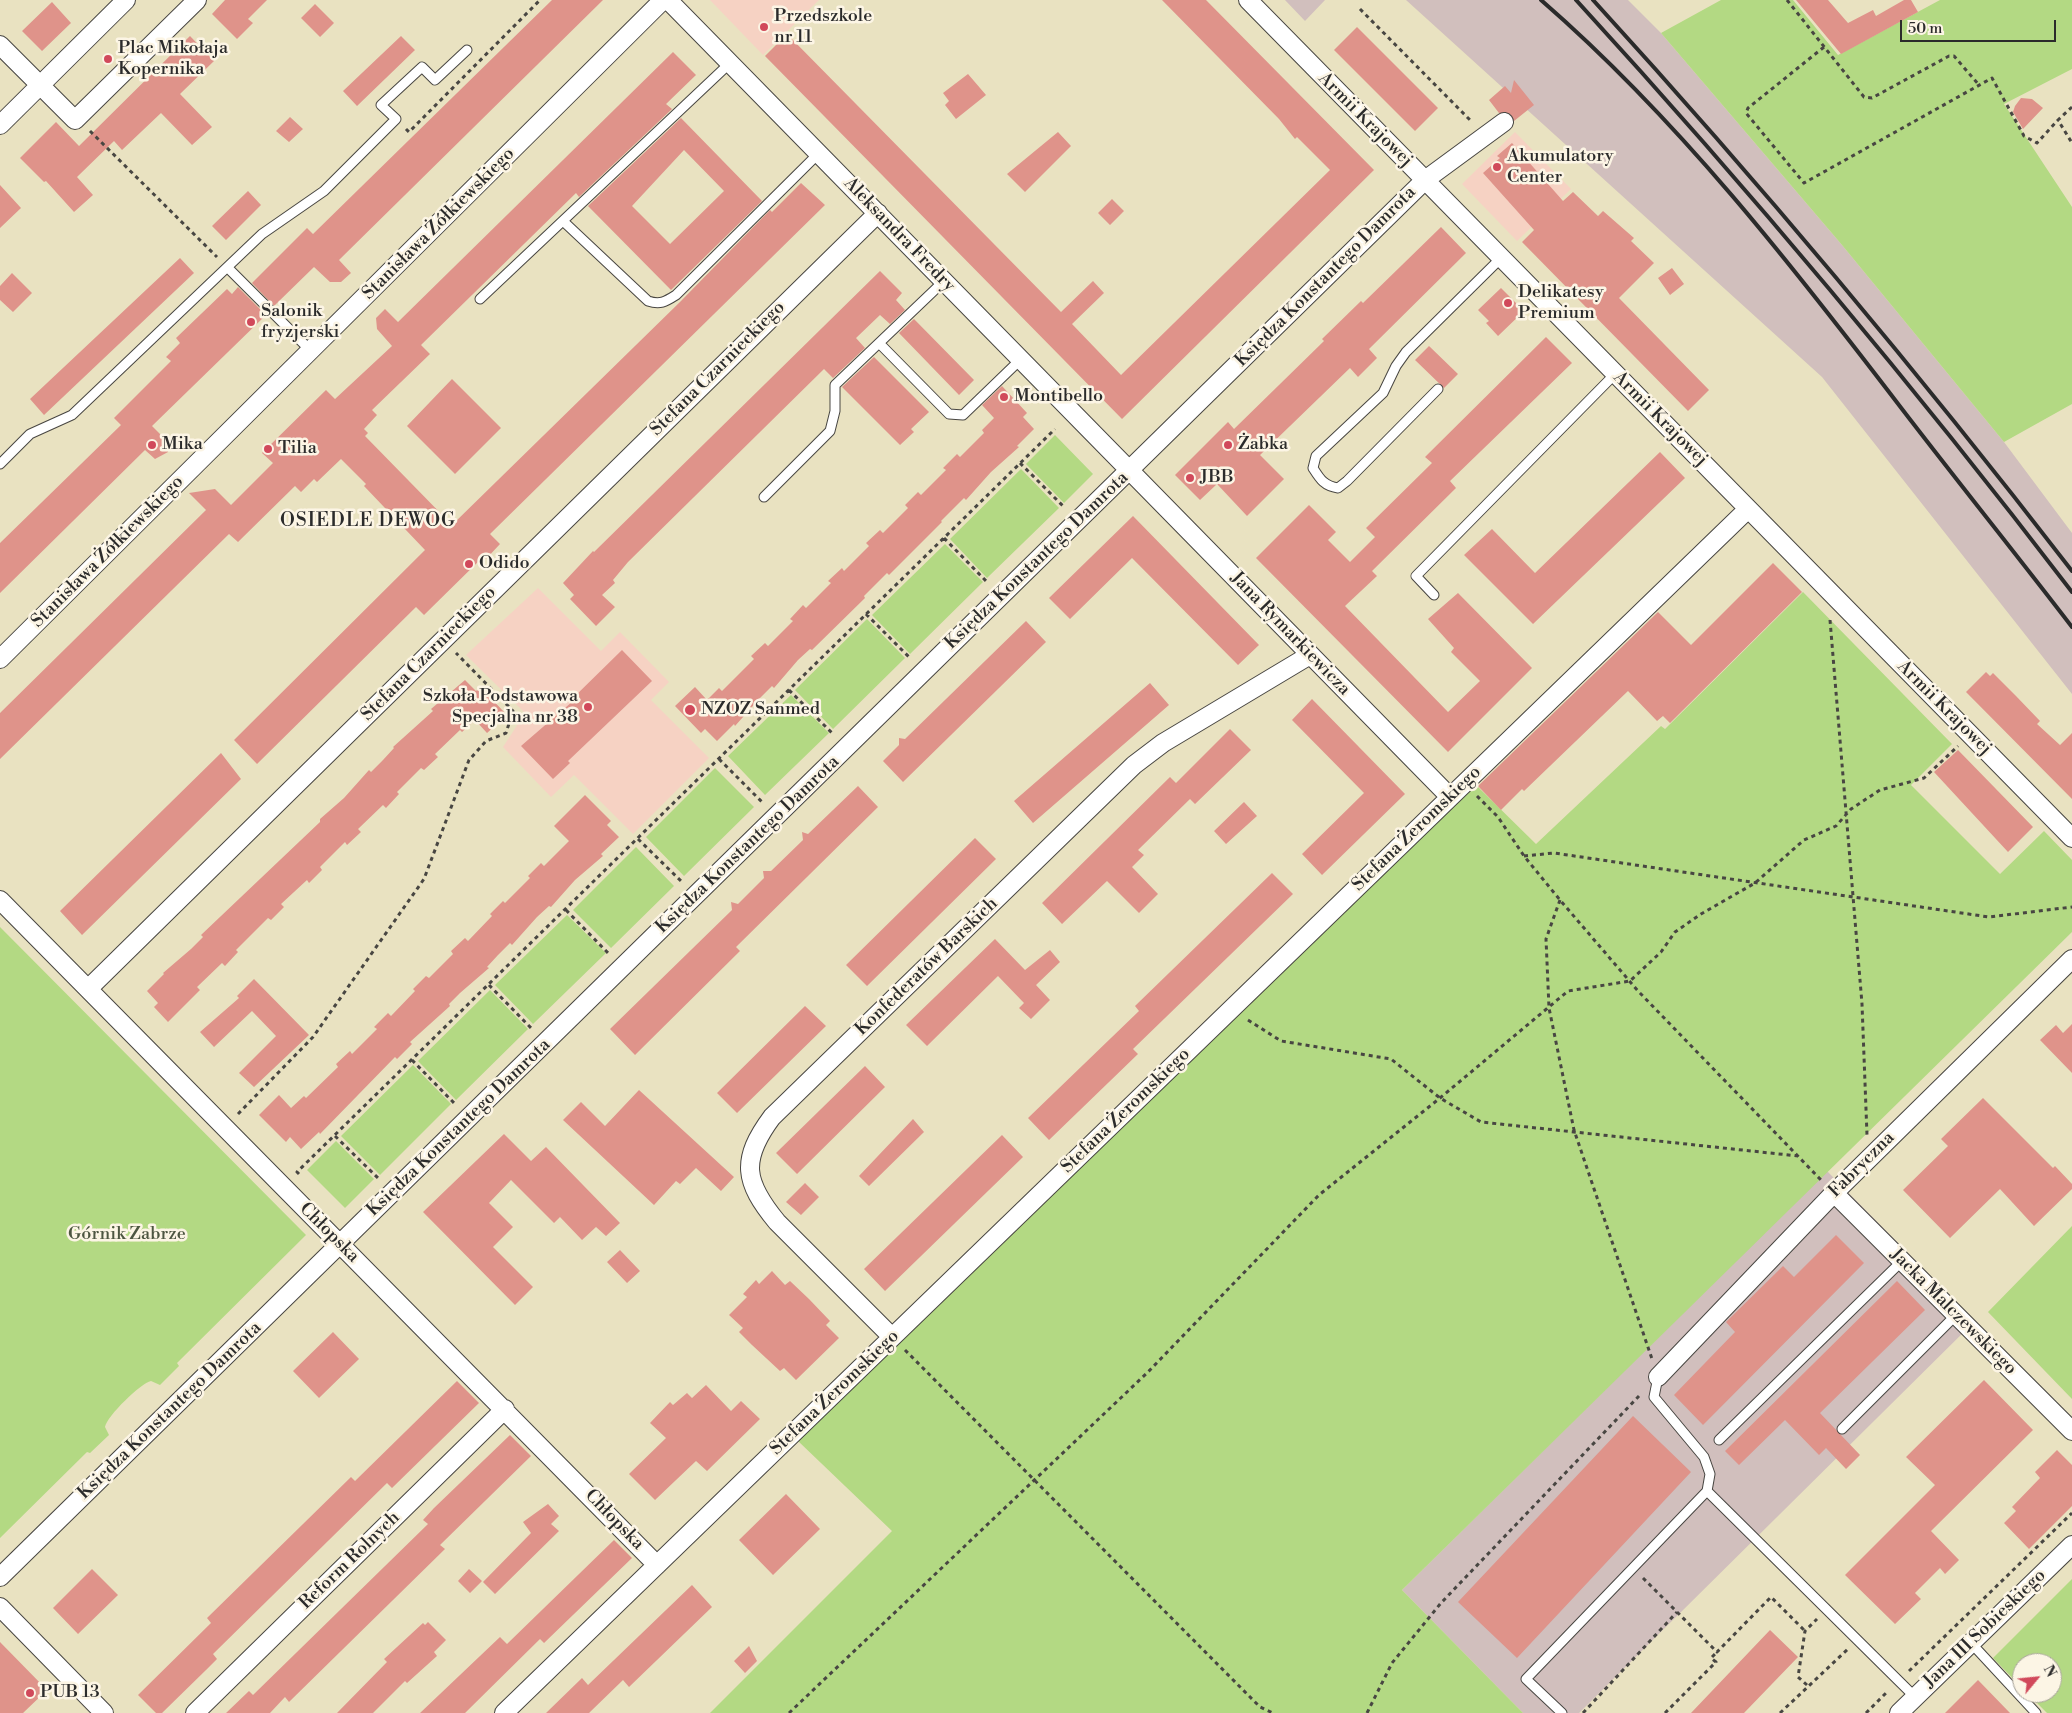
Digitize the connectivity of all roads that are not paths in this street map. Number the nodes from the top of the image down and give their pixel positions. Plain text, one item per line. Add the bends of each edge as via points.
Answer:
1 (126, 0) edge
2 (196, 0) edge
3 (663, 0) edge
4 (668, 0) edge
5 (1248, 0) edge
6 (0, 45) edge
7 (467, 50) dead end
8 (730, 63) junction
9 (40, 85) junction
10 (1504, 122) dead end
11 (0, 125) edge
12 (819, 153) junction
13 (1425, 180) junction
14 (878, 213) junction
15 (563, 220) junction
16 (1501, 258) junction
17 (228, 268) junction
18 (944, 281) junction
19 (480, 299) dead end
20 (880, 343) junction
21 (311, 351) junction
22 (1020, 360) junction
23 (1615, 374) junction
24 (1438, 390) dead end
25 (0, 464) edge
26 (1129, 470) junction
27 (764, 496) dead end
28 (1748, 509) junction
29 (1434, 595) dead end
30 (1310, 654) junction
31 (0, 659) edge
32 (1450, 797) junction
33 (2072, 838) edge
34 (0, 900) edge
35 (2072, 959) edge
36 (88, 989) junction
37 (1834, 1193) junction
38 (341, 1245) junction
39 (1902, 1261) junction
40 (1956, 1314) junction
41 (892, 1337) junction
42 (1658, 1377) joint
43 (505, 1409) junction
44 (1842, 1429) dead end
45 (2072, 1431) edge
46 (1719, 1440) dead end
47 (1707, 1492) junction
48 (2072, 1545) edge
49 (657, 1565) junction
50 (0, 1577) edge
51 (0, 1607) edge
52 (1972, 1644) junction
53 (1915, 1697) junction
54 (104, 1713) edge
55 (195, 1713) edge
56 (504, 1713) edge
57 (1562, 1713) edge
58 (1899, 1713) edge
59 (2036, 1713) edge

1 - 9 street
2 - 9 street via 75,120
3 - 21 street, Stanisława Żółkiewskiego
4 - 8 street, Aleksandra Fredry
5 - 13 street, Armii Krajowej
6 - 9 street
7 - 17 lane via 435,80 422,67 382,105 396,120 324,191 262,234
8 - 12 street, Aleksandra Fredry
8 - 15 lane
9 - 11 street
10 - 13 street, Księdza Konstantego Damrota
12 - 14 street, Aleksandra Fredry
12 - 15 lane via 676,295 664,303 648,301
13 - 16 street, Armii Krajowej
13 - 26 street, Księdza Konstantego Damrota
14 - 18 street, Aleksandra Fredry
14 - 36 street, Stefana Czarnieckiego
15 - 19 lane
16 - 23 street, Armii Krajowej
16 - 24 lane via 1406,352 1383,393 1316,456 1313,468 1320,479 1328,487 1338,488
17 - 21 lane
17 - 25 lane via 72,415 30,434
18 - 20 lane
18 - 22 street, Aleksandra Fredry
20 - 22 lane via 949,414 963,415
20 - 27 lane via 836,385 830,431
21 - 31 street, Stanisława Żółkiewskiego
22 - 26 street, Aleksandra Fredry
23 - 28 street, Armii Krajowej
23 - 29 lane via 1416,576
26 - 30 street, Jana Rymarkiewicza
26 - 38 street, Księdza Konstantego Damrota
28 - 32 street, Stefana Żeromskiego
28 - 33 street, Armii Krajowej
30 - 32 street, Jana Rymarkiewicza
30 - 41 street, Konfederatów Barskich via 1162,742 1134,765 772,1117 756,1138 750,1168 752,1185 762,1204
32 - 41 street, Stefana Żeromskiego
34 - 36 street, Chłopska
35 - 37 street, Fabryczna
36 - 38 street, Chłopska
37 - 39 street, Jacka Malczewskiego
37 - 42 street, Fabryczna
38 - 43 street, Chłopska
38 - 50 street, Księdza Konstantego Damrota
39 - 40 street, Jacka Malczewskiego
39 - 46 lane
40 - 44 lane
40 - 45 street, Jacka Malczewskiego
41 - 49 street, Stefana Żeromskiego
42 - 47 lane via 1654,1397 1704,1457 1710,1474
43 - 49 street, Chłopska
43 - 55 street, Reform Rolnych
47 - 53 lane
47 - 57 lane via 1526,1679
48 - 52 street, Jana III Sobieskiego
49 - 56 street, Stefana Żeromskiego
51 - 54 street
52 - 53 street, Jana III Sobieskiego
52 - 59 lane
53 - 58 street, Jana III Sobieskiego

